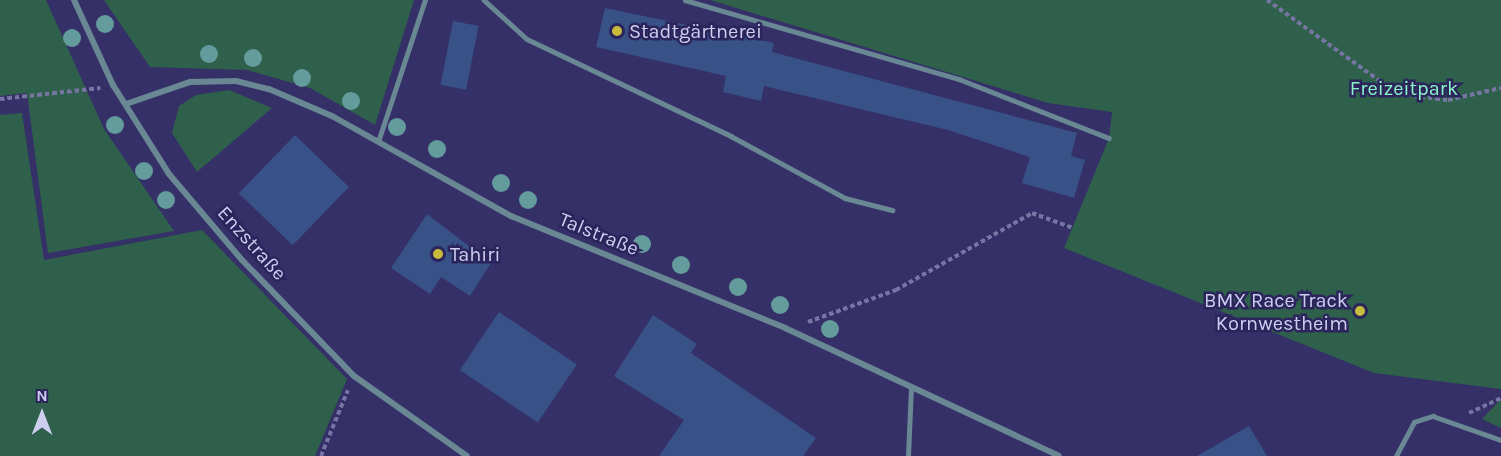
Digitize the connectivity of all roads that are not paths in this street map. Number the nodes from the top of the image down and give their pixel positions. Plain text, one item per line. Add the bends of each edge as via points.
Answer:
1 (74, 0) edge
2 (425, 0) edge
3 (484, 0) edge
4 (685, 0) edge
5 (126, 104) junction
6 (1109, 138) dead end
7 (378, 142) junction
8 (892, 210) dead end
9 (911, 387) junction
10 (1501, 440) edge
11 (467, 456) edge
12 (908, 456) edge
13 (1059, 456) edge
14 (1396, 456) edge

1 - 5 street, Enzstraße via 113,85
2 - 7 lane
3 - 8 lane via 527,39 731,136 845,198
4 - 6 lane via 959,79
5 - 7 street, Talstraße via 190,82 237,81 321,112
5 - 11 street, Enzstraße via 169,174 354,376
7 - 9 street, Talstraße via 511,216 785,328
9 - 12 lane
9 - 13 street, Talstraße
10 - 14 lane via 1455,420 1433,416 1414,422

